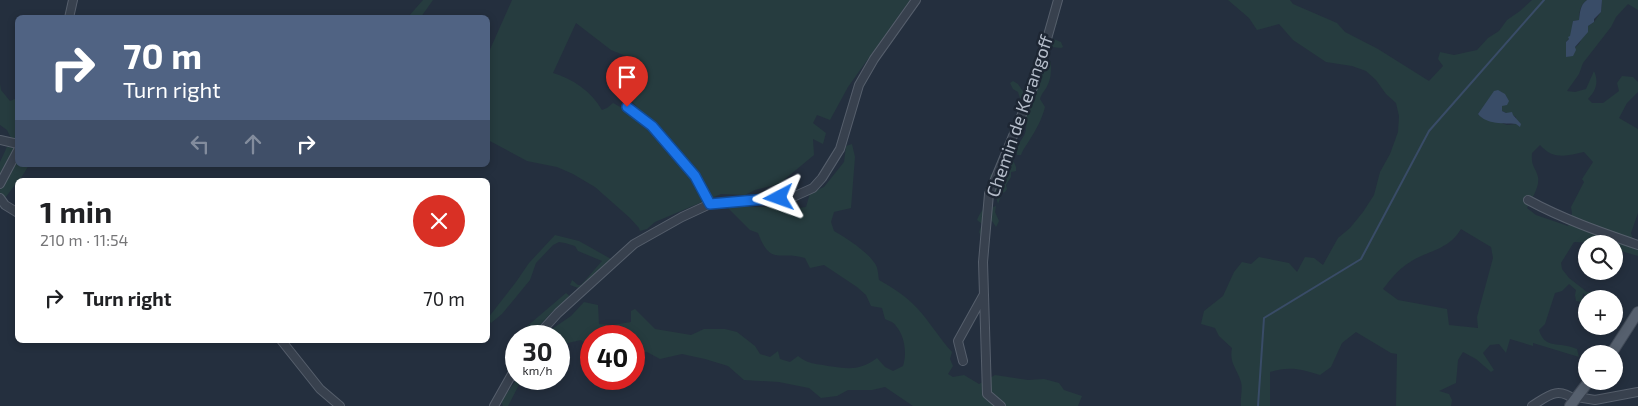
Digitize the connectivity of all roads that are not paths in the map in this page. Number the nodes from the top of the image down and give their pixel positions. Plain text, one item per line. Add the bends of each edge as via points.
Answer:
1 (74, 0) edge
2 (916, 0) edge
3 (1058, 0) edge
4 (70, 15) edge
5 (627, 107) dead end
6 (0, 140) edge
7 (15, 143) edge
8 (15, 156) edge
9 (0, 184) edge
10 (0, 198) edge
11 (1528, 200) dead end
12 (710, 204) junction
13 (15, 211) edge
14 (1638, 245) edge
15 (984, 295) junction
16 (1638, 312) edge
17 (547, 325) edge
18 (283, 343) edge
19 (1617, 345) edge
20 (963, 361) dead end
21 (505, 386) edge
22 (1583, 390) edge
23 (1638, 392) edge
24 (1574, 401) edge
25 (340, 406) edge
26 (494, 406) edge
27 (1001, 406) edge
28 (1532, 406) edge

1 - 4 street
2 - 12 street via 859,85 840,149 813,188 793,197
3 - 15 street, Chemin de Kerangoff via 1034,84 989,194 983,262
5 - 12 street via 652,126 695,176
6 - 7 street
8 - 9 street
10 - 13 street
11 - 14 street via 1554,214
12 - 17 street via 634,244
15 - 20 street via 958,341
15 - 27 street, Chemin de Kerangoff via 987,394
16 - 19 main road
18 - 25 street via 320,389
21 - 26 street
22 - 24 main road
23 - 24 street
24 - 28 street via 1562,393 1553,393

